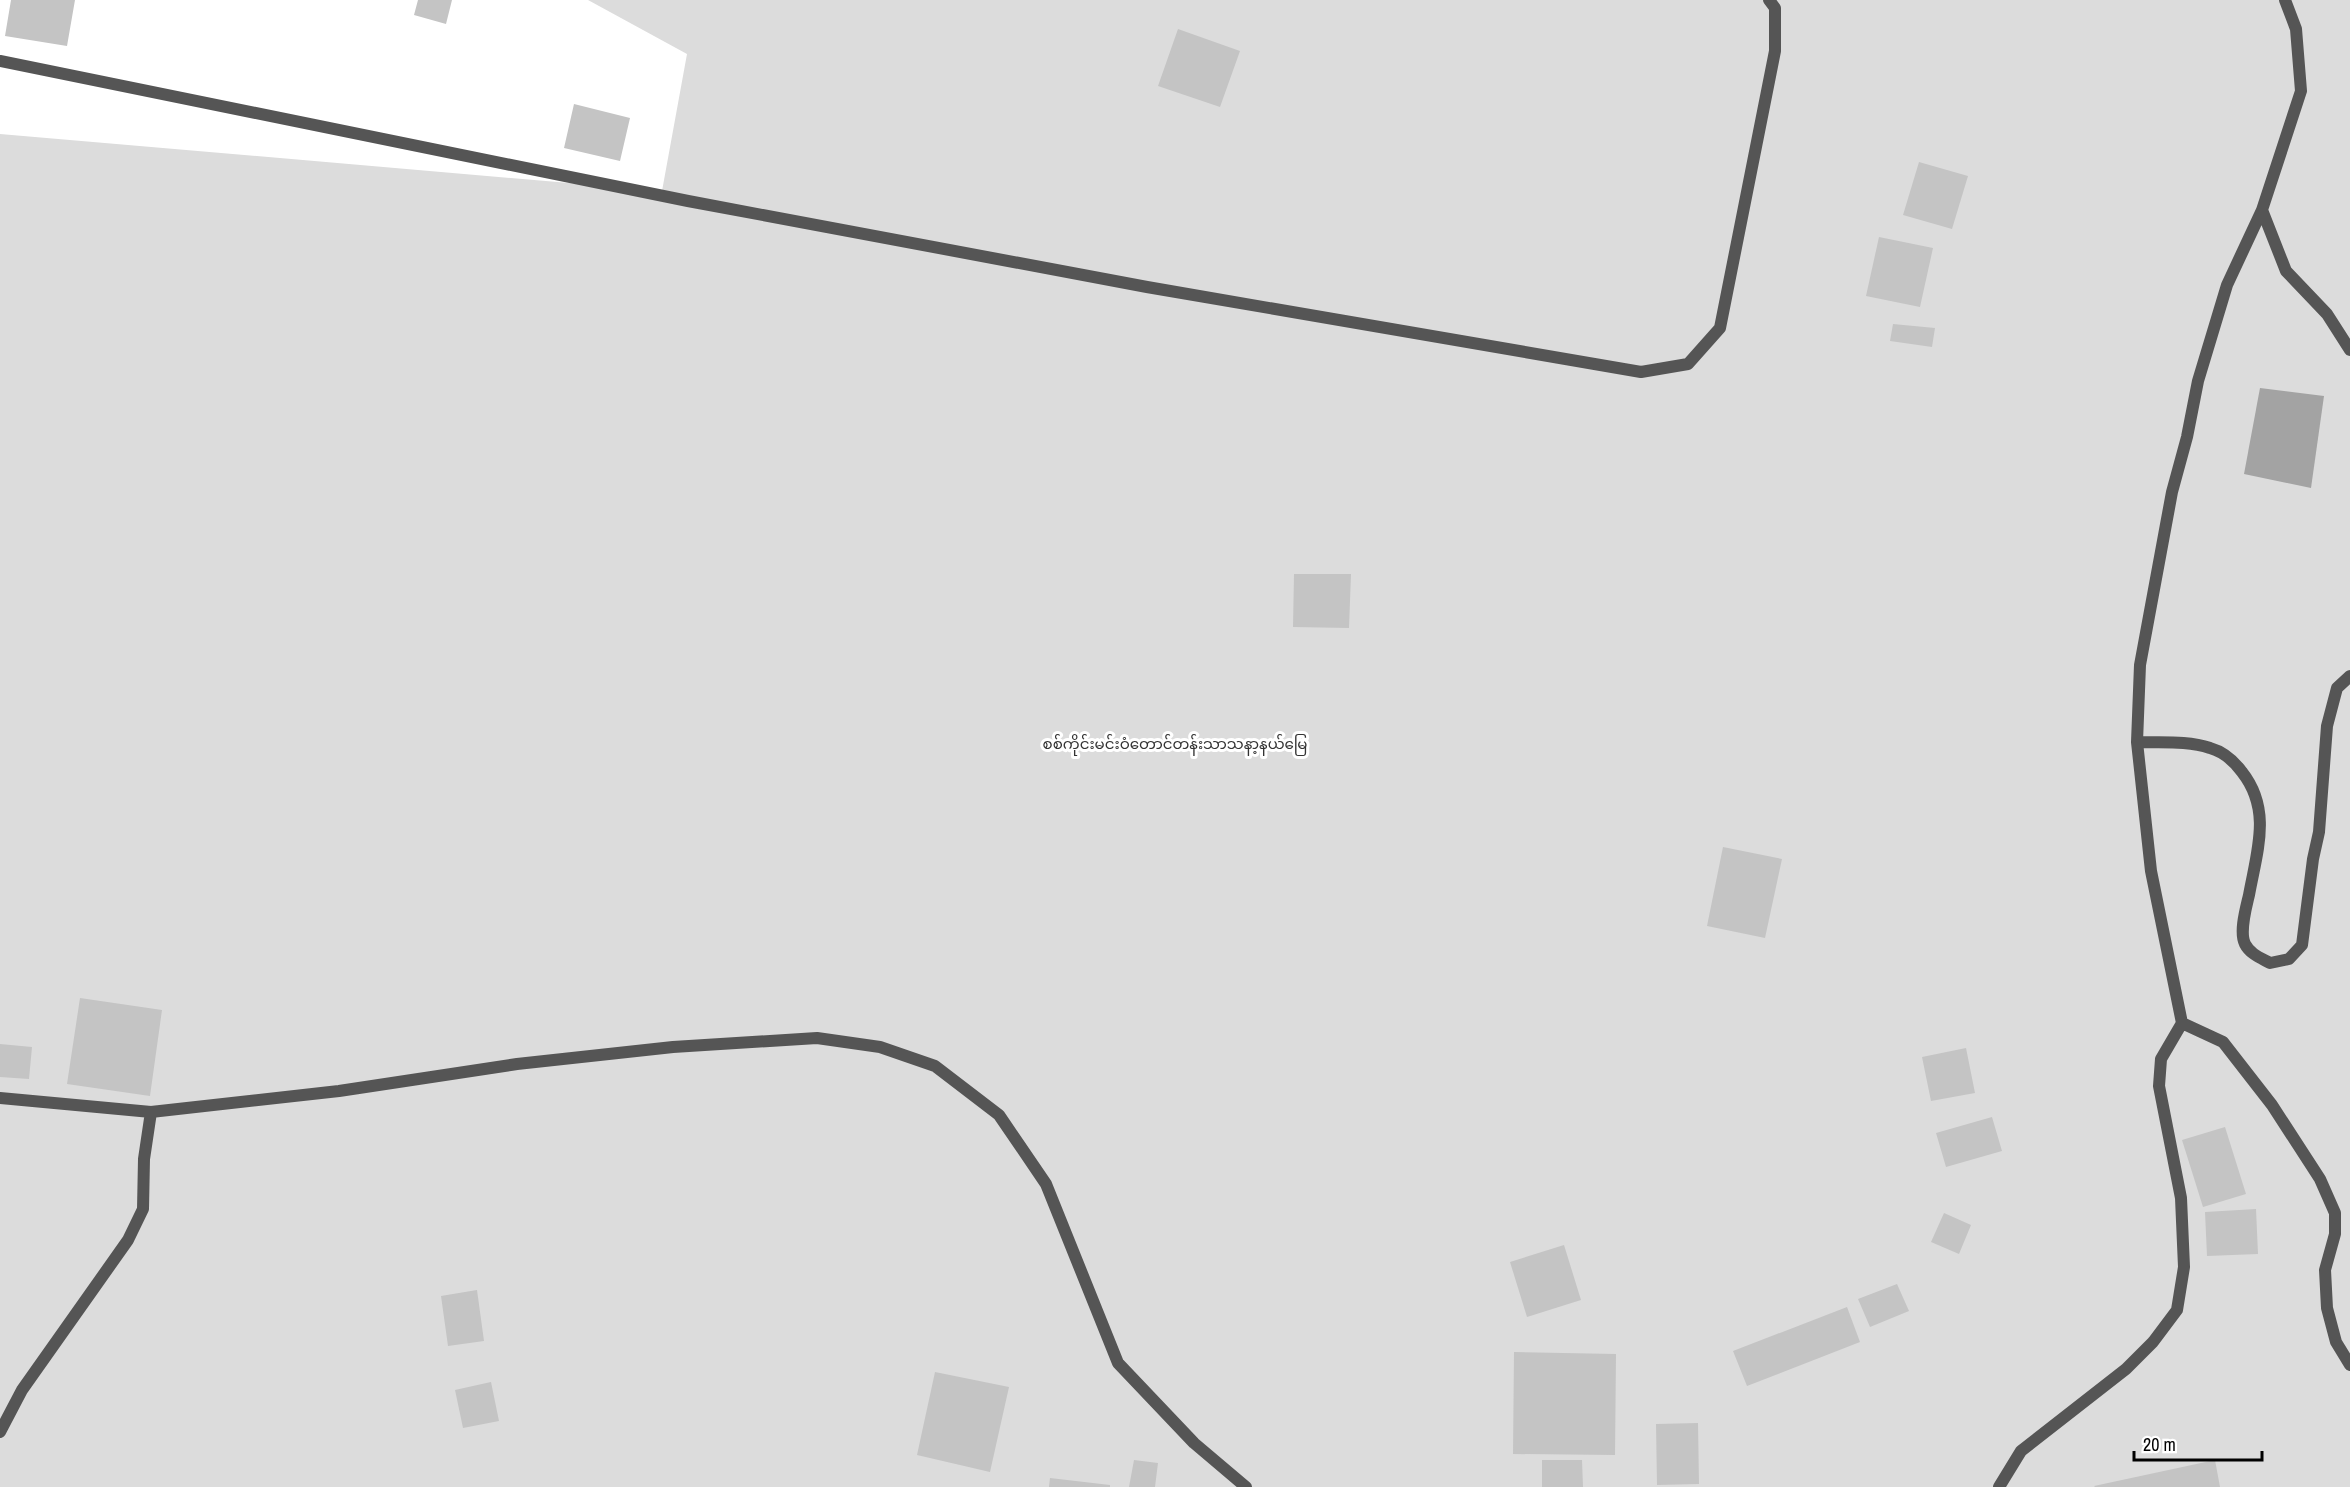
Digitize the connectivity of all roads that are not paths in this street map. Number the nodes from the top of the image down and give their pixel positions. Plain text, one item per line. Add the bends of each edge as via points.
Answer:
1 (1769, 0) edge
2 (2285, 0) edge
3 (0, 61) edge
4 (2262, 210) junction
5 (2350, 350) edge
6 (2350, 675) edge
7 (2137, 742) junction
8 (2182, 1023) junction
9 (0, 1098) edge
10 (151, 1112) junction
11 (2350, 1365) edge
12 (0, 1432) edge
13 (1246, 1487) edge
14 (1999, 1487) edge

1 - 3 street via 1775,8 1775,51 1720,328 1688,364 1641,372 1147,288
2 - 4 street via 2296,29 2301,91
4 - 5 street via 2286,271 2327,314
4 - 7 street via 2227,285 2198,381 2172,492 2140,665
6 - 7 street via 2337,688 2328,726 2319,832 2302,945 2289,959 2270,963 2250,952 2244,942 2260,841 2260,807 2249,780 2233,760 2210,748
7 - 8 street via 2151,871
8 - 11 street via 2223,1042 2272,1105 2320,1179 2335,1213 2335,1234 2325,1270 2327,1308 2336,1342
8 - 14 street via 2161,1059 2159,1086 2181,1198 2184,1267 2177,1310 2126,1369 2021,1451
9 - 10 street
10 - 12 street via 144,1159 143,1209 128,1240 22,1390
10 - 13 street via 673,1047 817,1038 891,1050 935,1066 999,1115 1046,1184 1118,1363 1194,1443

